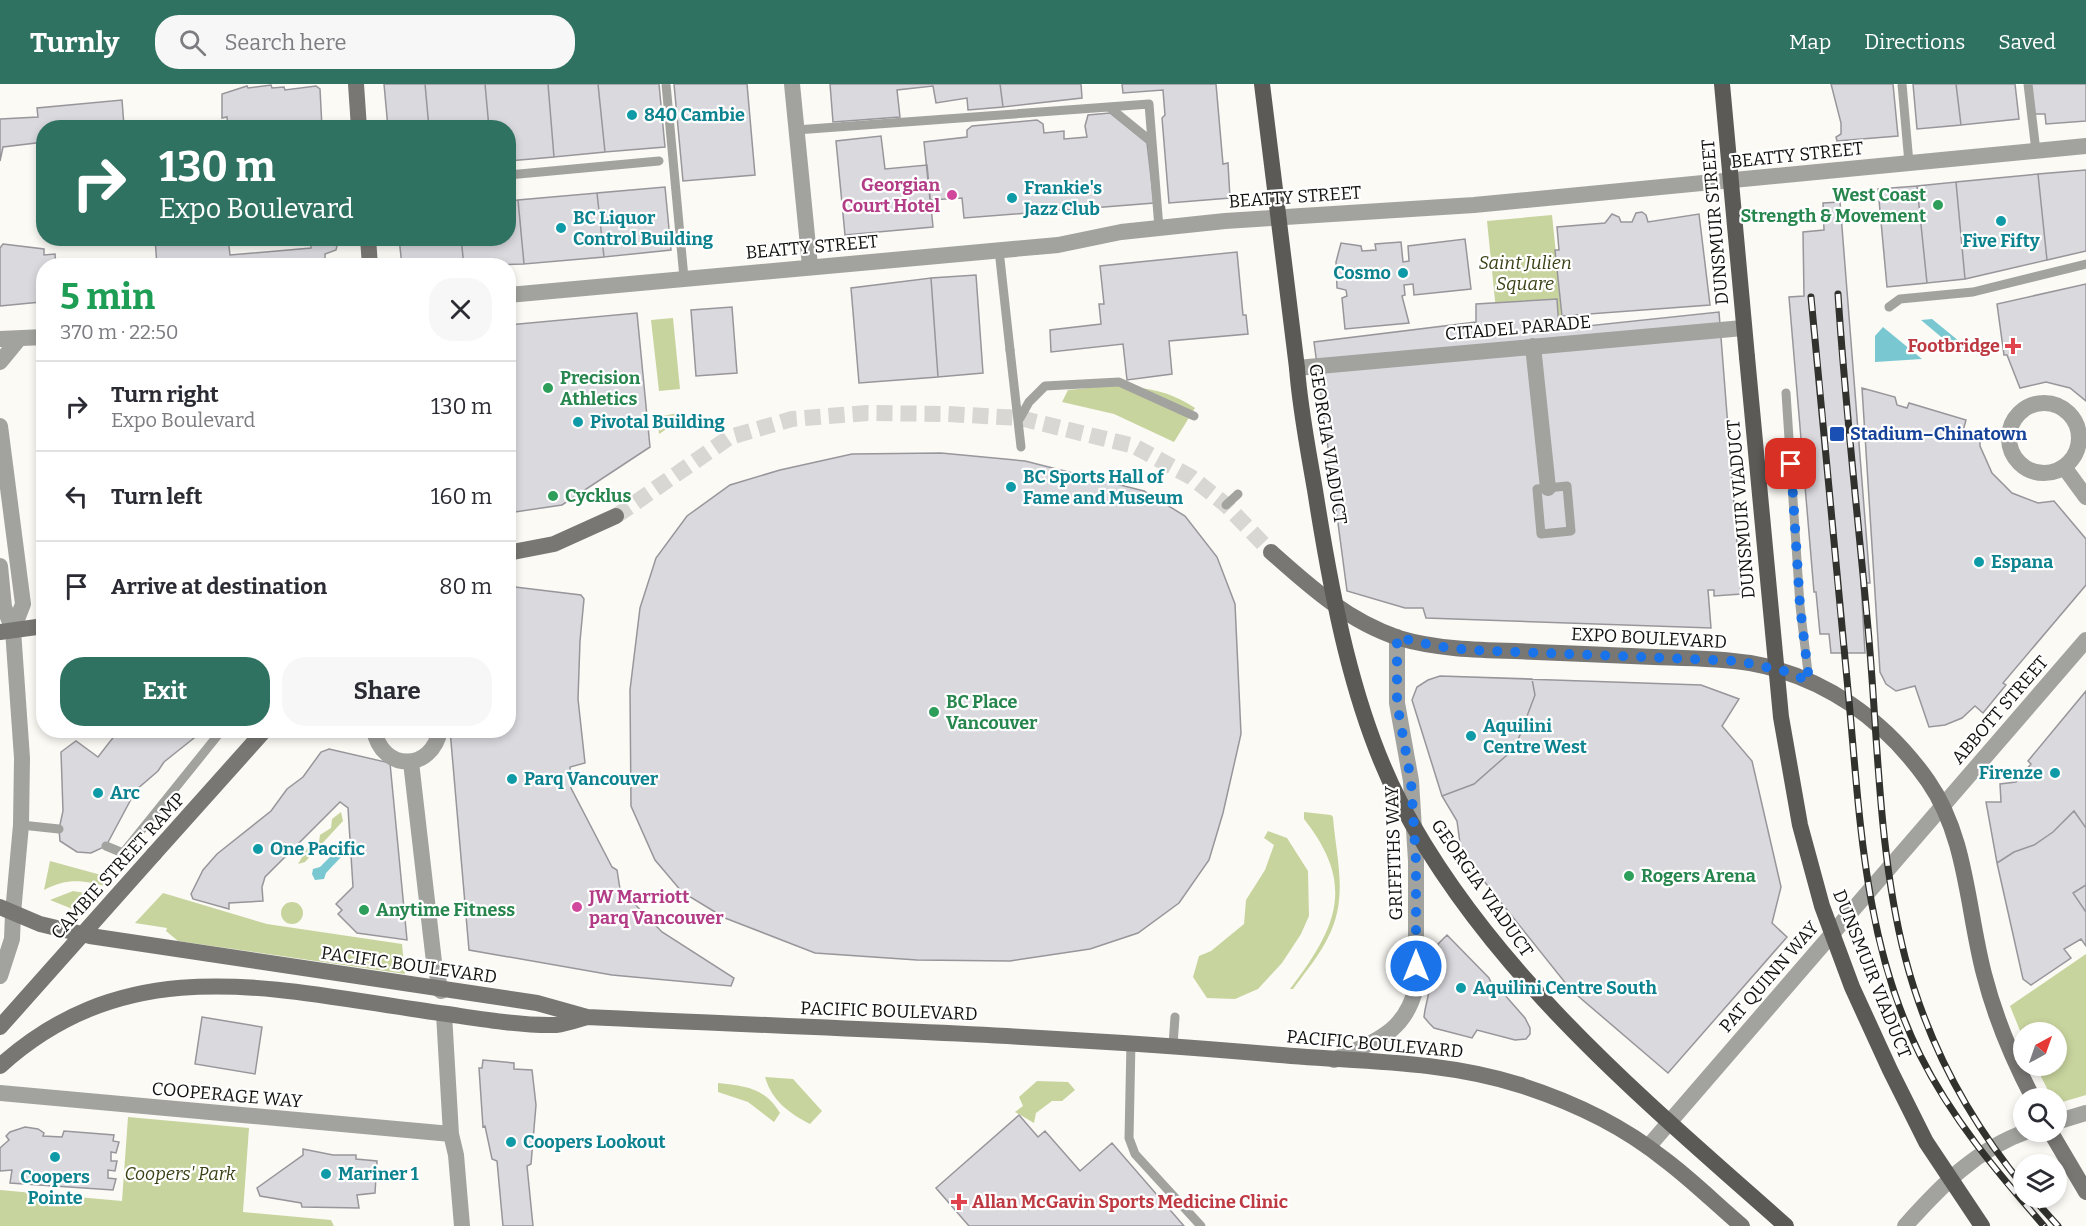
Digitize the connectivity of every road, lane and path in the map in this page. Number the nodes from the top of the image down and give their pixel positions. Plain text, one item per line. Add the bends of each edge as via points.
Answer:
1 (356, 84) edge
2 (666, 84) edge
3 (792, 84) edge
4 (1262, 84) edge
5 (1722, 84) edge
6 (1902, 84) edge
7 (2028, 84) edge
8 (1109, 107) junction
9 (358, 120) edge
10 (796, 130) junction
11 (1152, 142) junction
12 (2086, 146) edge
13 (2036, 151) junction
14 (659, 161) dead end
15 (1909, 163) junction
16 (516, 174) edge
17 (1732, 180) junction
18 (1277, 217) junction
19 (1159, 228) junction
20 (999, 250) junction
21 (2086, 264) edge
22 (810, 266) junction
23 (684, 278) junction
24 (516, 294) edge
25 (1889, 307) dead end
26 (1743, 328) junction
27 (36, 338) edge
28 (0, 339) edge
29 (19, 339) junction
30 (1533, 346) junction
31 (1746, 357) joint
32 (0, 362) edge
33 (1297, 368) junction
34 (1786, 393) dead end
35 (1194, 416) dead end
36 (1020, 418) dead end
37 (0, 426) edge
38 (1021, 447) dead end
39 (2064, 467) junction
40 (1548, 488) junction
41 (1238, 494) dead end
42 (2086, 497) edge
43 (1226, 505) dead end
44 (616, 516) tunnel mouth
45 (516, 551) edge
46 (1271, 552) tunnel mouth
47 (0, 566) edge
48 (36, 627) edge
49 (6, 631) edge
50 (1397, 637) junction
51 (2086, 640) edge
52 (1809, 681) junction
53 (216, 738) edge
54 (258, 738) edge
55 (377, 738) edge
56 (438, 738) edge
57 (411, 762) junction
58 (1943, 806) junction
59 (21, 825) junction
60 (59, 829) dead end
61 (106, 846) dead end
62 (7, 910) edge
63 (0, 976) edge
64 (441, 991) junction
65 (444, 1014) junction
66 (587, 1017) junction
67 (1175, 1017) dead end
68 (0, 1027) edge
69 (1131, 1042) junction
70 (1173, 1046) junction
71 (1334, 1060) junction
72 (0, 1066) edge
73 (2028, 1088) edge
74 (0, 1093) edge
75 (2086, 1113) edge
76 (2067, 1119) edge
77 (451, 1134) junction
78 (2013, 1138) edge
79 (2056, 1142) edge
80 (1648, 1147) junction
81 (2086, 1192) edge
82 (462, 1226) edge
83 (1201, 1226) edge
84 (1742, 1226) edge
85 (1786, 1226) edge
86 (1905, 1226) edge
87 (1982, 1226) edge

1 - 9 main road
2 - 23 lane
3 - 10 street
4 - 18 main road, GEORGIA VIADUCT
5 - 17 main road, DUNSMUIR STREET
6 - 15 lane
7 - 13 lane
8 - 10 lane
8 - 11 lane
8 - 11 lane via 1149,104
10 - 22 street
11 - 19 lane
12 - 13 street, BEATTY STREET
13 - 15 street, BEATTY STREET
14 - 16 lane
15 - 17 street, BEATTY STREET
17 - 18 street, BEATTY STREET via 1463,206
17 - 26 main road, DUNSMUIR STREET
18 - 19 street, BEATTY STREET
18 - 33 main road, GEORGIA VIADUCT
19 - 20 street, BEATTY STREET via 1058,245
20 - 22 street, BEATTY STREET
20 - 38 lane, bridge
21 - 25 lane via 1973,292 1900,299
22 - 23 street, BEATTY STREET
23 - 24 street, BEATTY STREET
26 - 30 street, CITADEL PARADE
26 - 31 main road, DUNSMUIR STREET
27 - 29 street
28 - 29 street
29 - 32 street
30 - 33 street, CITADEL PARADE
30 - 40 street
31 - 87 main road, DUNSMUIR VIADUCT, bridge via 1781,717 1800,825 1822,906 1852,987 1926,1142
33 - 85 main road, GEORGIA VIADUCT, bridge via 1323,544 1341,623 1372,736 1400,801 1487,935 1537,995 1600,1058
34 - 52 lane via 1800,606
35 - 36 lane via 1119,382 1045,386
37 - 49 street via 23,604
39 - 39 street via 2078,446 2074,420 2052,404 2026,408 2010,428 2012,453 2031,471 2048,473
39 - 42 street
40 - 40 lane via 1537,489 1541,534 1571,531 1567,486
41 - 43 lane
44 - 45 main road via 554,544
46 - 50 main road, EXPO BOULEVARD via 1319,595
47 - 49 street
48 - 49 main road
49 - 59 street via 21,727
50 - 52 main road, EXPO BOULEVARD via 1469,650 1738,661
50 - 71 street, GRIFFITHS WAY via 1397,703 1411,781 1416,861 1416,987 1403,1019 1386,1036
51 - 58 street, ABBOTT STREET
52 - 58 main road, EXPO BOULEVARD via 1854,705 1886,731
53 - 61 lane via 123,853
54 - 68 main road, CAMBIE STREET RAMP, bridge
55 - 57 street via 382,751
56 - 57 street via 430,752
57 - 64 street via 434,962
58 - 73 main road, EXPO BOULEVARD via 1962,860 1983,973
58 - 80 street, PAT QUINN WAY
59 - 60 lane
59 - 62 street
62 - 63 street via 12,939
62 - 64 main road, PACIFIC BOULEVARD via 40,924 90,936
64 - 66 main road, PACIFIC BOULEVARD via 537,1003
65 - 66 main road via 557,1025
65 - 72 main road via 250,987 166,988 110,1001 84,1012 34,1039
65 - 77 street
66 - 69 main road, PACIFIC BOULEVARD
67 - 70 lane
69 - 70 main road, PACIFIC BOULEVARD
69 - 83 lane via 1130,1138 1135,1154
70 - 71 main road, PACIFIC BOULEVARD
71 - 80 main road, PACIFIC BOULEVARD via 1431,1064 1520,1085 1578,1108
74 - 77 street, COOPERAGE WAY
75 - 76 street
77 - 82 street
78 - 86 street via 1973,1158
79 - 81 main road
80 - 84 main road, PACIFIC BOULEVARD

